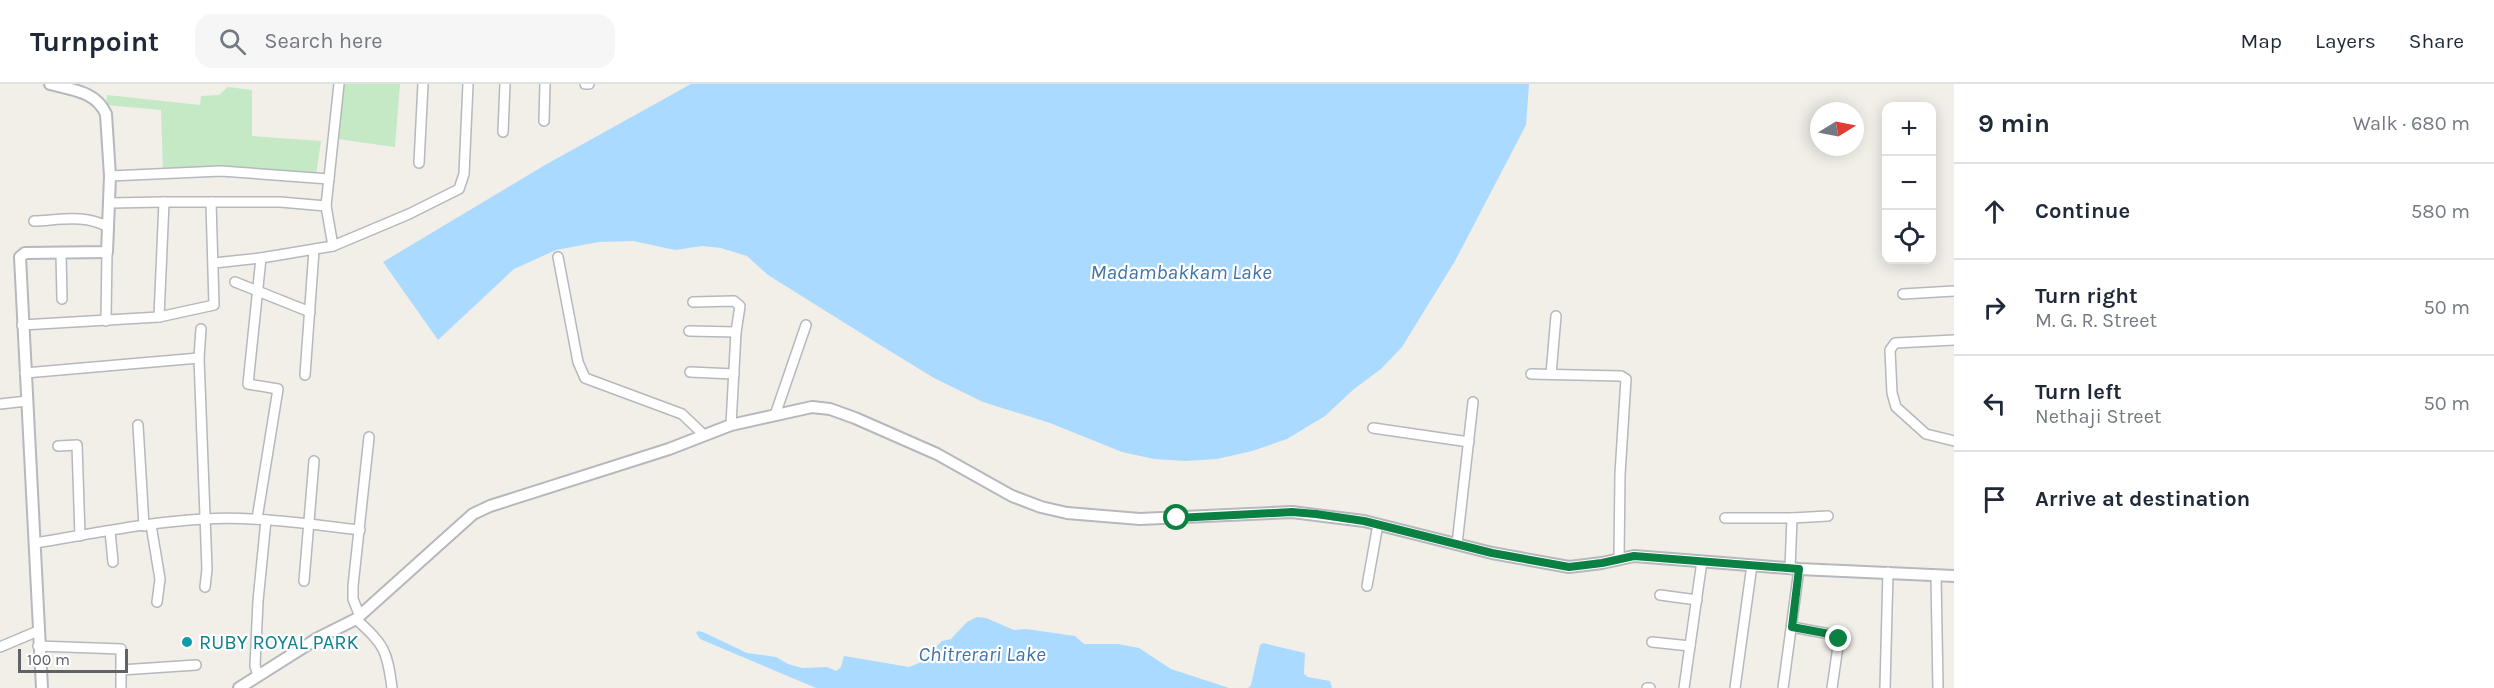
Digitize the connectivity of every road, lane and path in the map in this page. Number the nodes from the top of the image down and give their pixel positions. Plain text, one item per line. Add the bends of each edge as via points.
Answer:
1 (50, 84) edge
2 (339, 84) edge
3 (423, 84) edge
4 (468, 84) edge
5 (505, 84) edge
6 (545, 84) edge
7 (544, 121) dead end
8 (503, 132) dead end
9 (419, 163) dead end
10 (110, 176) junction
11 (329, 179) junction
12 (164, 202) junction
13 (211, 202) junction
14 (110, 203) junction
15 (326, 206) junction
16 (34, 221) dead end
17 (108, 227) junction
18 (333, 246) junction
19 (314, 250) junction
20 (107, 252) junction
21 (61, 253) junction
22 (558, 257) dead end
23 (261, 258) junction
24 (214, 263) junction
25 (235, 282) dead end
26 (257, 291) junction
27 (1954, 291) edge
28 (1904, 294) dead end
29 (62, 299) dead end
30 (693, 302) dead end
31 (310, 312) junction
32 (1556, 316) dead end
33 (159, 317) junction
34 (106, 321) junction
35 (22, 325) junction
36 (806, 325) dead end
37 (201, 329) dead end
38 (689, 331) dead end
39 (736, 332) junction
40 (1954, 340) edge
41 (199, 358) junction
42 (690, 372) dead end
43 (25, 373) junction
44 (734, 374) junction
45 (1532, 374) dead end
46 (1551, 374) junction
47 (305, 375) dead end
48 (27, 401) junction
49 (1473, 402) dead end
50 (0, 404) edge
51 (775, 415) junction
52 (138, 425) dead end
53 (730, 425) junction
54 (1373, 428) dead end
55 (704, 435) junction
56 (369, 437) dead end
57 (1954, 441) edge
58 (1469, 442) junction
59 (58, 446) dead end
60 (314, 461) dead end
61 (1828, 516) dead end
62 (1725, 518) dead end
63 (1792, 518) junction
64 (205, 519) junction
65 (261, 519) junction
66 (308, 524) junction
67 (1378, 524) junction
68 (148, 525) junction
69 (360, 530) junction
70 (110, 531) junction
71 (80, 536) junction
72 (35, 543) junction
73 (1457, 544) junction
74 (1619, 558) junction
75 (1702, 561) junction
76 (113, 562) dead end
77 (1752, 565) junction
78 (1795, 569) junction
79 (1888, 572) junction
80 (1936, 575) junction
81 (1954, 576) edge
82 (304, 581) dead end
83 (1367, 586) dead end
84 (205, 587) dead end
85 (1660, 595) dead end
86 (1697, 600) junction
87 (157, 602) dead end
88 (357, 617) junction
89 (1792, 627) junction
90 (38, 631) junction
91 (1652, 642) dead end
92 (38, 646) junction
93 (1690, 646) junction
94 (0, 647) edge
95 (196, 665) dead end
96 (121, 669) junction
97 (258, 675) junction
98 (42, 688) edge
99 (121, 688) edge
100 (239, 688) edge
101 (392, 688) edge
102 (1684, 688) edge
103 (1734, 688) edge
104 (1783, 688) edge
105 (1832, 688) edge
106 (1885, 688) edge
107 (1938, 688) edge

1 - 10 street via 86,93 102,105
2 - 11 street
3 - 9 street
4 - 18 street via 464,174 459,189
5 - 8 street
6 - 7 street
10 - 11 street via 221,171
10 - 14 street
11 - 15 street
12 - 13 street
12 - 14 street
12 - 33 street
13 - 15 street
13 - 24 street
14 - 17 street
15 - 18 street
16 - 17 street via 77,218 96,220
17 - 20 street
18 - 19 street
19 - 23 street
19 - 31 street
20 - 21 street
20 - 34 street
21 - 29 street
21 - 35 street via 24,253 20,257
22 - 55 street via 578,362 585,378 682,414
23 - 24 street
23 - 26 street
24 - 33 street via 214,305
25 - 26 street
26 - 31 street
26 - 65 street via 248,384 278,389
27 - 28 street
30 - 39 street via 737,302 740,306
31 - 47 street
32 - 46 street
33 - 34 street
34 - 35 street
35 - 43 street
36 - 51 street
37 - 41 street
38 - 39 street
39 - 44 street
40 - 57 street via 1894,343 1890,350 1896,407 1926,434
41 - 43 street
41 - 64 street
42 - 44 street
43 - 48 street
44 - 53 street
45 - 46 street
46 - 74 street via 1621,376 1626,382
48 - 50 street
48 - 72 street
49 - 58 street
51 - 53 street
51 - 67 street via 804,408 830,409 937,454 1024,502 1067,513 1140,519 1292,512
52 - 68 street
53 - 55 street
54 - 58 street
55 - 88 street via 473,514
56 - 69 street
58 - 73 street
59 - 71 street via 77,445
60 - 66 street
61 - 63 street
62 - 63 street
63 - 78 street
64 - 65 street
64 - 68 street
64 - 84 street
65 - 66 street
65 - 97 street via 255,666
66 - 69 street
66 - 82 street
67 - 73 street
67 - 83 street
68 - 70 street
68 - 87 street via 160,579
69 - 88 street via 353,586
70 - 71 street
70 - 76 street
71 - 72 street
72 - 90 street
73 - 74 street via 1569,567
74 - 75 street
75 - 77 street
75 - 86 street
77 - 78 street
77 - 103 street
78 - 79 street
78 - 89 street
79 - 80 street
79 - 106 street
80 - 81 street
80 - 107 street
85 - 86 street
86 - 93 street
88 - 97 street
88 - 101 street via 386,651
89 - 104 street
89 - 105 street via 1839,639
90 - 92 street
90 - 94 street
91 - 93 street
92 - 96 street via 121,649
92 - 98 street
93 - 102 street
95 - 96 street
96 - 99 street
97 - 100 street

